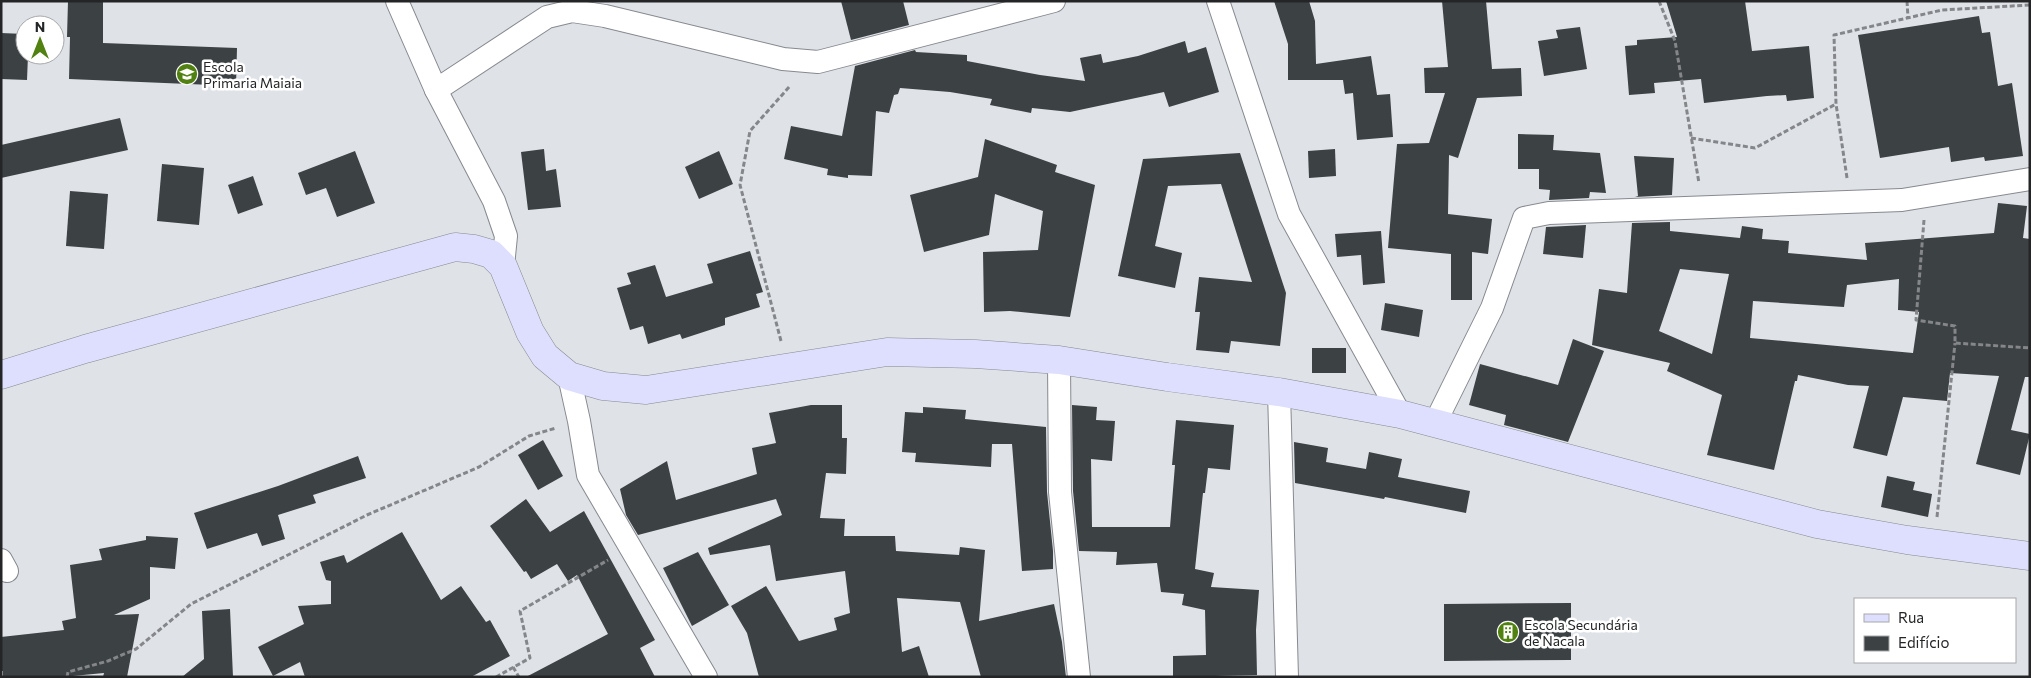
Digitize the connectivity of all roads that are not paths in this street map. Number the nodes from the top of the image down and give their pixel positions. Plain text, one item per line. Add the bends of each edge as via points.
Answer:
1 (397, 1) edge
2 (1054, 1) edge
3 (1218, 1) edge
4 (548, 9) edge
5 (436, 90) junction
6 (2030, 179) edge
7 (504, 266) junction
8 (1059, 360) junction
9 (1, 374) edge
10 (569, 376) junction
11 (1279, 392) junction
12 (1400, 414) junction
13 (1435, 423) junction
14 (2030, 556) edge
15 (706, 677) edge
16 (1079, 677) edge
17 (1287, 677) edge

1 - 5 street
2 - 4 street via 818,62 783,59 605,16
3 - 12 street via 1289,214
4 - 5 street
5 - 7 street via 494,201 506,236
6 - 13 street via 1902,200 1549,213 1524,218 1492,308
7 - 9 street via 491,254 474,248 455,247
7 - 10 street via 530,332 546,356
8 - 10 street via 887,352 646,390 603,386
8 - 11 street
8 - 16 street via 1060,492
10 - 15 street via 588,475
11 - 12 street
11 - 17 street
12 - 13 street
13 - 14 street via 1817,524

